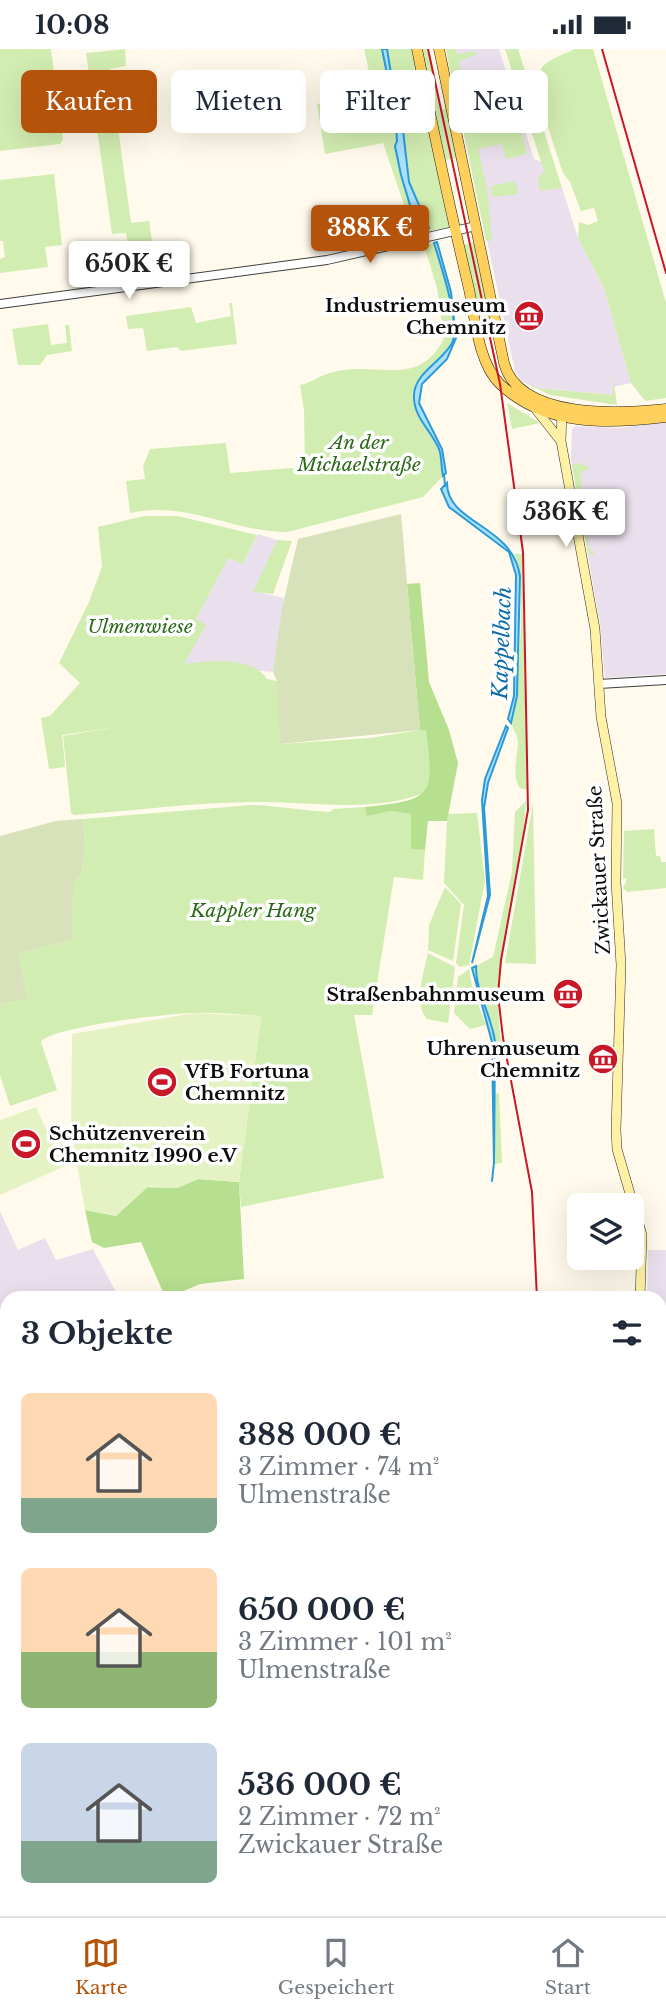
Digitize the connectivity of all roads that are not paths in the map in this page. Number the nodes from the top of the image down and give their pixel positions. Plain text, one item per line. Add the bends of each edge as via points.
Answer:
1 (416, 49) edge
2 (439, 49) edge
3 (476, 226) junction
4 (455, 231) junction
5 (0, 304) edge
6 (532, 406) junction
7 (666, 408) edge
8 (562, 411) junction
9 (666, 417) edge
10 (561, 441) junction
11 (666, 680) edge
12 (599, 684) junction
13 (640, 1291) edge

1 - 4 main road, Zwickauer Straße
2 - 3 main road
3 - 4 street
3 - 8 main road via 508,373 528,395
4 - 5 street via 327,260
4 - 6 main road, Zwickauer Straße via 490,372
6 - 8 main road
6 - 10 main road, Zwickauer Straße
7 - 8 main road
8 - 9 main road via 620,422
8 - 10 main road, Zwickauer Straße
10 - 12 main road, Zwickauer Straße via 595,629
11 - 12 street
12 - 13 main road, Zwickauer Straße via 617,803 621,965 617,1149 642,1235

